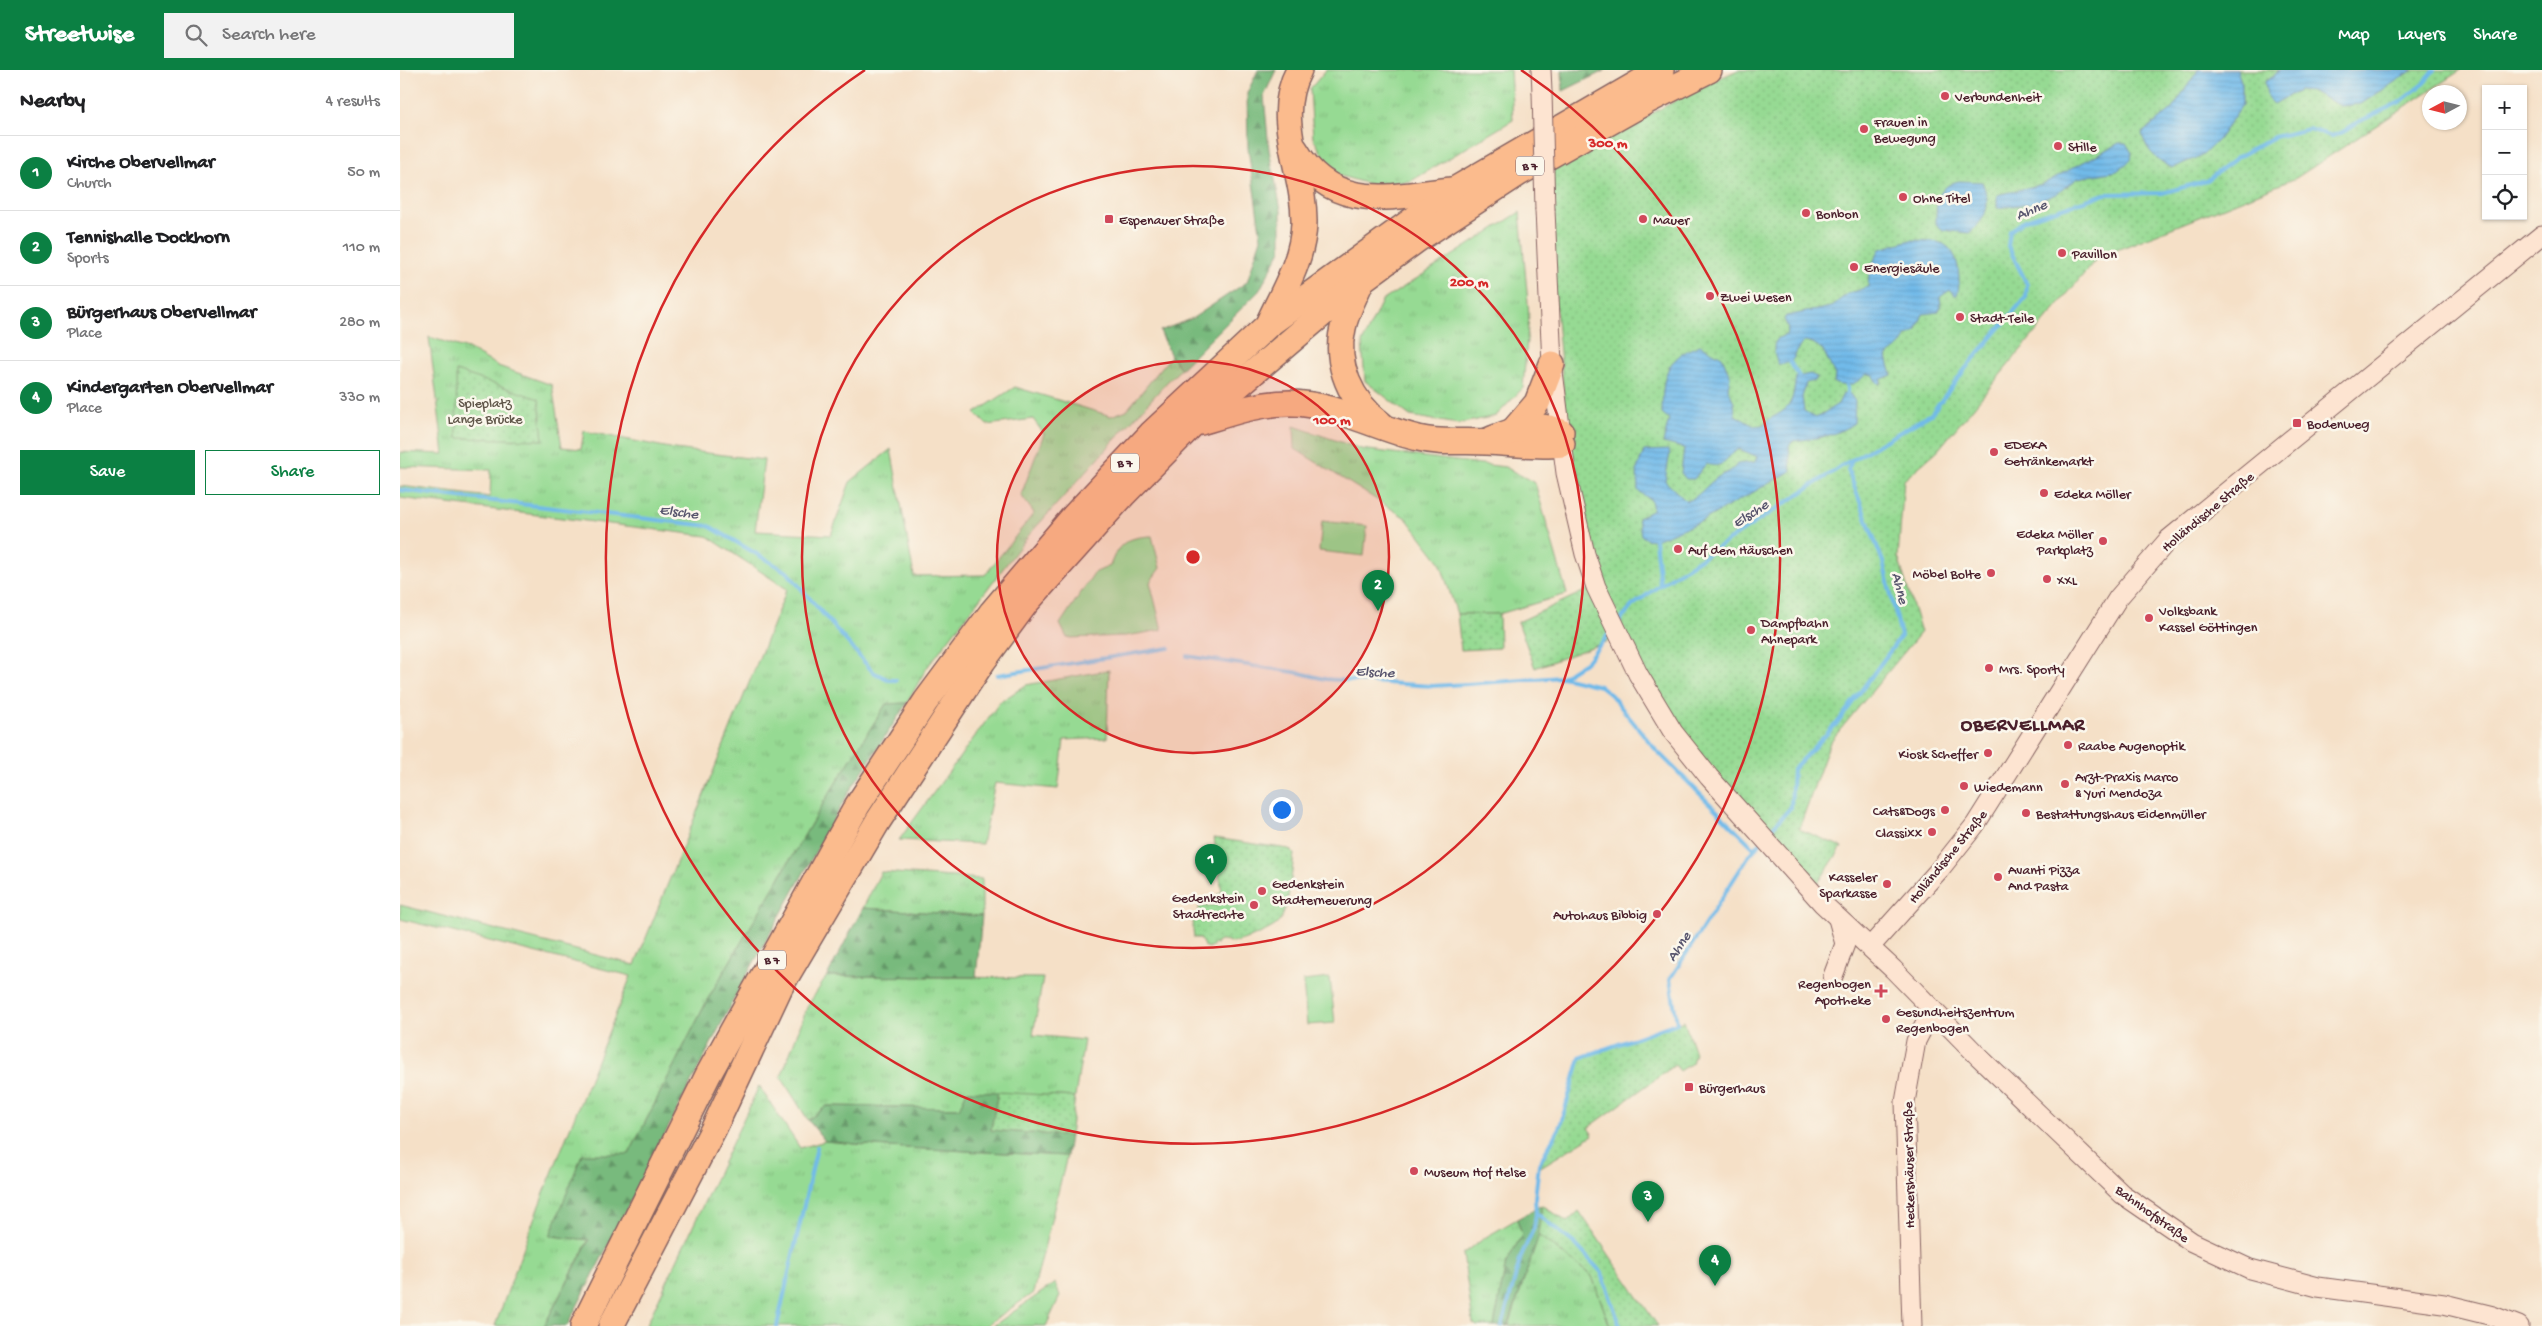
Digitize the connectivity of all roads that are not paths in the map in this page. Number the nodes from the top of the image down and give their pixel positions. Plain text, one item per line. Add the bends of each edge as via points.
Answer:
1 (1300, 70) edge
2 (1541, 70) edge
3 (1661, 70) edge
4 (1709, 70) edge
5 (1291, 138) junction
6 (1454, 190) junction
7 (2542, 235) edge
8 (1362, 280) junction
9 (1268, 325) junction
10 (1552, 364) junction
11 (1192, 425) junction
12 (1390, 429) junction
13 (1513, 431) junction
14 (1561, 438) junction
15 (1484, 442) junction
16 (1838, 918) junction
17 (1870, 948) junction
18 (1833, 976) dead end
19 (1932, 1010) junction
20 (583, 1326) edge
21 (610, 1326) edge
22 (1912, 1326) edge
23 (2519, 1326) edge

1 - 5 highway via 1288,104
2 - 10 main road, Bahnhofstraße, bridge
3 - 6 highway, B 7
4 - 8 highway, B 7 via 1639,105 1519,173
5 - 6 highway via 1301,159 1316,176 1347,194 1371,198
5 - 9 highway via 1302,196 1303,238 1293,272
6 - 9 highway, B 7
7 - 17 main road, Holländische Straße via 2169,539 2118,598 1975,825
8 - 11 highway, B 7
8 - 12 highway via 1342,330 1342,365 1349,387 1359,402
9 - 20 highway, B 7 via 1152,434 1074,516 992,612 926,701 857,806 713,1067
10 - 13 highway via 1537,403
10 - 14 main road, Bahnhofstraße
11 - 12 highway via 1256,406 1290,403 1318,406
11 - 21 highway, B 7 via 1124,494 1026,603 982,660 878,821 780,987 714,1128
12 - 15 highway via 1435,441
13 - 14 highway via 1540,426
13 - 15 highway
14 - 15 highway via 1518,446
14 - 16 main road, Bahnhofstraße via 1575,521 1596,587 1618,636 1674,732 1774,850
16 - 17 main road, Bahnhofstraße
16 - 18 main road via 1845,944
17 - 19 main road, Bahnhofstraße
19 - 22 main road, Heckershäuser Straße via 1916,1041 1905,1102
19 - 23 main road, Bahnhofstraße via 2122,1194 2192,1242 2250,1268 2318,1287 2444,1304

